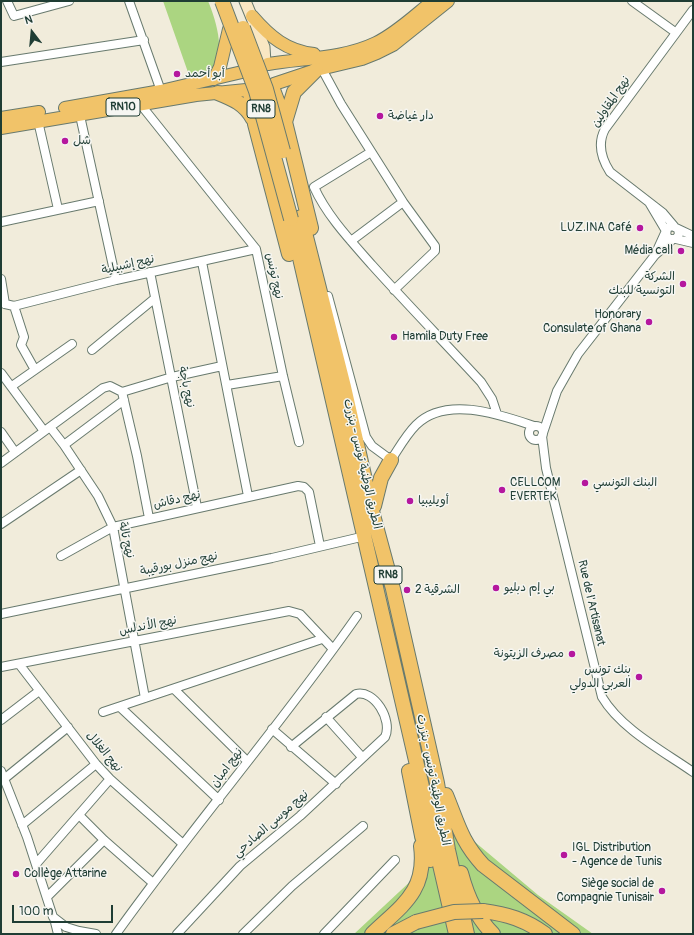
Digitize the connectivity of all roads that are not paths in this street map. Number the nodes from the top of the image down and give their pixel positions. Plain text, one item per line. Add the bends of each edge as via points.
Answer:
1 (7, 1) edge
2 (69, 1) edge
3 (129, 1) edge
4 (216, 1) edge
5 (222, 1) edge
6 (232, 1) edge
7 (245, 1) edge
8 (433, 1) edge
9 (448, 1) edge
10 (632, 1) edge
11 (693, 10) edge
12 (252, 16) junction
13 (229, 29) junction
14 (675, 32) junction
15 (144, 40) junction
16 (327, 56) junction
17 (1, 62) edge
18 (267, 64) junction
19 (319, 70) junction
20 (242, 72) junction
21 (214, 79) junction
22 (273, 86) junction
23 (162, 91) junction
24 (248, 92) junction
25 (218, 93) junction
26 (141, 105) junction
27 (78, 110) junction
28 (1, 118) edge
29 (38, 121) junction
30 (285, 122) junction
31 (255, 124) junction
32 (1, 128) edge
33 (371, 152) junction
34 (300, 182) junction
35 (314, 186) junction
36 (99, 201) junction
37 (403, 202) junction
38 (650, 204) junction
39 (58, 209) junction
40 (296, 218) junction
41 (1, 222) edge
42 (676, 228) junction
43 (666, 232) junction
44 (693, 236) edge
45 (674, 239) junction
46 (351, 241) junction
47 (693, 243) edge
48 (256, 249) junction
49 (655, 255) junction
50 (202, 262) junction
51 (150, 272) junction
52 (1, 279) edge
53 (116, 280) junction
54 (394, 290) junction
55 (328, 296) junction
56 (154, 299) junction
57 (7, 306) edge
58 (72, 344) dead end
59 (92, 350) dead end
60 (222, 366) junction
61 (35, 370) junction
62 (1, 373) edge
63 (283, 376) junction
64 (172, 377) junction
65 (227, 385) junction
66 (12, 386) junction
67 (344, 387) junction
68 (123, 396) junction
69 (333, 403) junction
70 (497, 414) junction
71 (510, 420) junction
72 (47, 429) junction
73 (540, 431) junction
74 (1, 432) edge
75 (533, 439) junction
76 (299, 442) dead end
77 (64, 445) junction
78 (16, 452) junction
79 (391, 460) junction
80 (1, 463) edge
81 (546, 468) junction
82 (81, 470) junction
83 (248, 496) junction
84 (197, 507) junction
85 (373, 514) junction
86 (149, 518) junction
87 (1, 524) edge
88 (113, 526) junction
89 (363, 537) junction
90 (320, 546) junction
91 (62, 556) dead end
92 (124, 588) junction
93 (2, 613) edge
94 (357, 616) dead end
95 (385, 632) junction
96 (322, 639) junction
97 (134, 641) junction
98 (333, 649) junction
99 (19, 664) junction
100 (1, 667) edge
101 (174, 689) junction
102 (39, 691) junction
103 (145, 698) junction
104 (120, 707) junction
105 (103, 712) dead end
106 (326, 717) junction
107 (1, 720) edge
108 (68, 727) junction
109 (272, 729) junction
110 (291, 747) junction
111 (362, 757) junction
112 (247, 761) junction
113 (96, 764) junction
114 (693, 772) edge
115 (3, 775) edge
116 (110, 780) junction
117 (336, 784) junction
118 (437, 784) junction
119 (219, 800) junction
120 (79, 815) junction
121 (443, 819) junction
122 (22, 825) junction
123 (363, 826) dead end
124 (422, 836) junction
125 (104, 840) junction
126 (183, 844) junction
127 (395, 860) dead end
128 (36, 864) junction
129 (153, 883) junction
130 (47, 897) junction
131 (53, 917) junction
132 (58, 934) edge
133 (96, 934) edge
134 (116, 934) edge
135 (177, 934) edge
136 (243, 934) edge
137 (324, 934) edge
138 (372, 934) edge
139 (393, 934) edge
140 (447, 934) edge
141 (456, 934) edge
142 (466, 934) edge
143 (493, 934) edge
144 (545, 934) edge
145 (573, 934) edge

1 - 2 street via 14,16
3 - 15 street
4 - 13 main road
5 - 40 highway, الطريق الوطنية تونس - بنزرت / RN8, bridge via 256,91
6 - 40 highway, الطريق الوطنية تونس - بنزرت / RN8, bridge via 266,89
7 - 12 main road
8 - 16 main road, RN10 via 375,44
9 - 19 main road, RN10 via 384,49 362,59
10 - 14 street
11 - 14 street, نهج المقاولين
12 - 16 main road via 279,43 304,53
12 - 18 main road
13 - 20 main road via 242,63
13 - 21 main road via 220,67
14 - 38 street, نهج المقاولين via 605,129 600,145 604,164 610,172
15 - 17 street
15 - 23 street
16 - 18 main road, RN10
18 - 20 main road, RN10 via 252,62
18 - 22 main road via 274,73
19 - 22 main road, RN10
19 - 30 highway via 294,92
19 - 33 street
20 - 21 main road, RN10
20 - 24 main road via 241,81
21 - 23 main road, RN10
22 - 24 main road, RN10 via 270,91 260,95
22 - 30 highway
23 - 27 main road, RN10
24 - 25 main road, RN10
24 - 31 highway
25 - 26 main road, RN10
25 - 31 highway via 248,110
26 - 27 main road, RN10
26 - 48 street, نهج تونس
27 - 28 main road, RN10
27 - 29 main road, RN10
27 - 36 street
29 - 32 main road, RN10
29 - 39 street
30 - 34 highway
31 - 69 highway via 320,370
33 - 35 street
33 - 37 street
34 - 35 street
34 - 55 highway
35 - 46 street via 328,212
36 - 39 street
36 - 53 street
37 - 46 street
37 - 54 street via 436,249
38 - 42 street, نهج المقاولين via 663,213
38 - 43 street, نهج المقاولين
39 - 41 street
40 - 67 highway, الطريق الوطنية تونس - بنزرت / RN8
40 - 69 highway, الطريق الوطنية تونس - بنزرت / RN8
42 - 43 street via 669,226
42 - 44 street, نهج المقاولين
42 - 45 street via 679,234
43 - 45 street via 668,238
43 - 49 street
45 - 47 street
45 - 49 street
46 - 54 street
48 - 50 street, نهج إشبيلية
48 - 63 street, نهج تونس
49 - 73 street via 578,354 561,382
50 - 51 street, نهج إشبيلية
50 - 60 street
51 - 53 street, نهج إشبيلية
51 - 56 street, نهج باجة
52 - 57 street
53 - 57 street, نهج إشبيلية
54 - 70 street via 481,382
55 - 67 highway, RN8
55 - 79 street via 366,437 372,446
56 - 59 street
56 - 64 street, نهج باجة
57 - 61 street via 24,337 21,345
58 - 61 street
60 - 64 street
60 - 65 street
61 - 66 street
62 - 66 street, نهج تالة
63 - 65 street
63 - 76 street, نهج تونس
64 - 68 street
64 - 84 street, نهج باجة
65 - 83 street
66 - 72 street, نهج تالة
67 - 85 highway, الطريق الوطنية تونس - بنزرت / RN8
68 - 72 street via 110,386 103,388
68 - 77 street
68 - 86 street
69 - 89 highway, الطريق الوطنية تونس - بنزرت / RN8
70 - 71 street
70 - 79 street via 465,410 436,414 417,424
71 - 73 street
71 - 75 street
72 - 77 street, نهج تالة
72 - 78 street
73 - 75 street via 539,439
73 - 75 street via 530,433
73 - 81 street, Rue de l'Artisanat
74 - 78 street
75 - 81 street, Rue de l'Artisanat
77 - 82 street, نهج تالة
78 - 80 street
79 - 85 highway via 378,486
81 - 114 street, Rue de l'Artisanat via 602,697 624,724
82 - 87 street
82 - 88 street, نهج تالة
83 - 84 street, نهج دقاش
83 - 90 street, نهج دقاش via 304,487 309,492
84 - 86 street, نهج دقاش
85 - 118 highway, الطريق الوطنية تونس - بنزرت / RN8 via 393,589
86 - 88 street, نهج دقاش
88 - 91 street, نهج دقاش
88 - 92 street, نهج تالة
89 - 90 street, نهج منزل بورقيبة
89 - 95 highway, الطريق الوطنية تونس - بنزرت / RN8
90 - 92 street, نهج منزل بورقيبة
92 - 93 street, نهج منزل بورقيبة
92 - 97 street, نهج تالة
94 - 98 street, نهج امبان
95 - 124 highway, RN8 via 392,688
95 - 141 highway, الطريق الوطنية تونس - بنزرت / RN8
96 - 97 street, نهج الأندلس via 300,614 295,611 282,611
96 - 98 street
96 - 101 street
97 - 99 street, نهج الأندلس
97 - 103 street, نهج تالة
98 - 109 street, نهج امبان
99 - 100 street, نهج الأندلس
99 - 102 street, نهج الغلال
101 - 103 street
101 - 112 street
102 - 107 street
102 - 108 street, نهج الغلال
103 - 104 street
104 - 105 street
104 - 119 street
106 - 110 street
106 - 111 street
106 - 111 street, نهج موسى الصادحي via 356,694 365,693 383,710 387,725 385,737
108 - 113 street, نهج الغلال
108 - 115 street
109 - 110 street
109 - 112 street, نهج امبان
110 - 117 street
111 - 117 street, نهج موسى الصادحي
112 - 119 street, نهج امبان
113 - 116 street, نهج الغلال
113 - 122 street
115 - 122 street
116 - 120 street
116 - 126 street, نهج الغلال
117 - 135 street, نهج موسى الصادحي via 240,866
118 - 121 highway, الطريق الوطنية تونس - بنزرت / RN8
118 - 145 highway via 447,796 459,831 471,852 483,865
119 - 126 street, نهج امبان
120 - 125 street
120 - 128 street
121 - 142 highway, الطريق الوطنية تونس - بنزرت / RN8
121 - 143 highway via 471,901 479,918
122 - 128 street
123 - 136 street via 292,886
124 - 138 highway via 422,871 415,889 402,908
124 - 140 highway, RN8
125 - 129 street
125 - 130 street
126 - 129 street, نهج امبان
127 - 137 street
128 - 130 street
129 - 134 street, نهج امبان
130 - 131 street
131 - 132 street
131 - 133 street via 66,927
139 - 144 highway, bridge via 416,922 454,912 483,911 505,914

